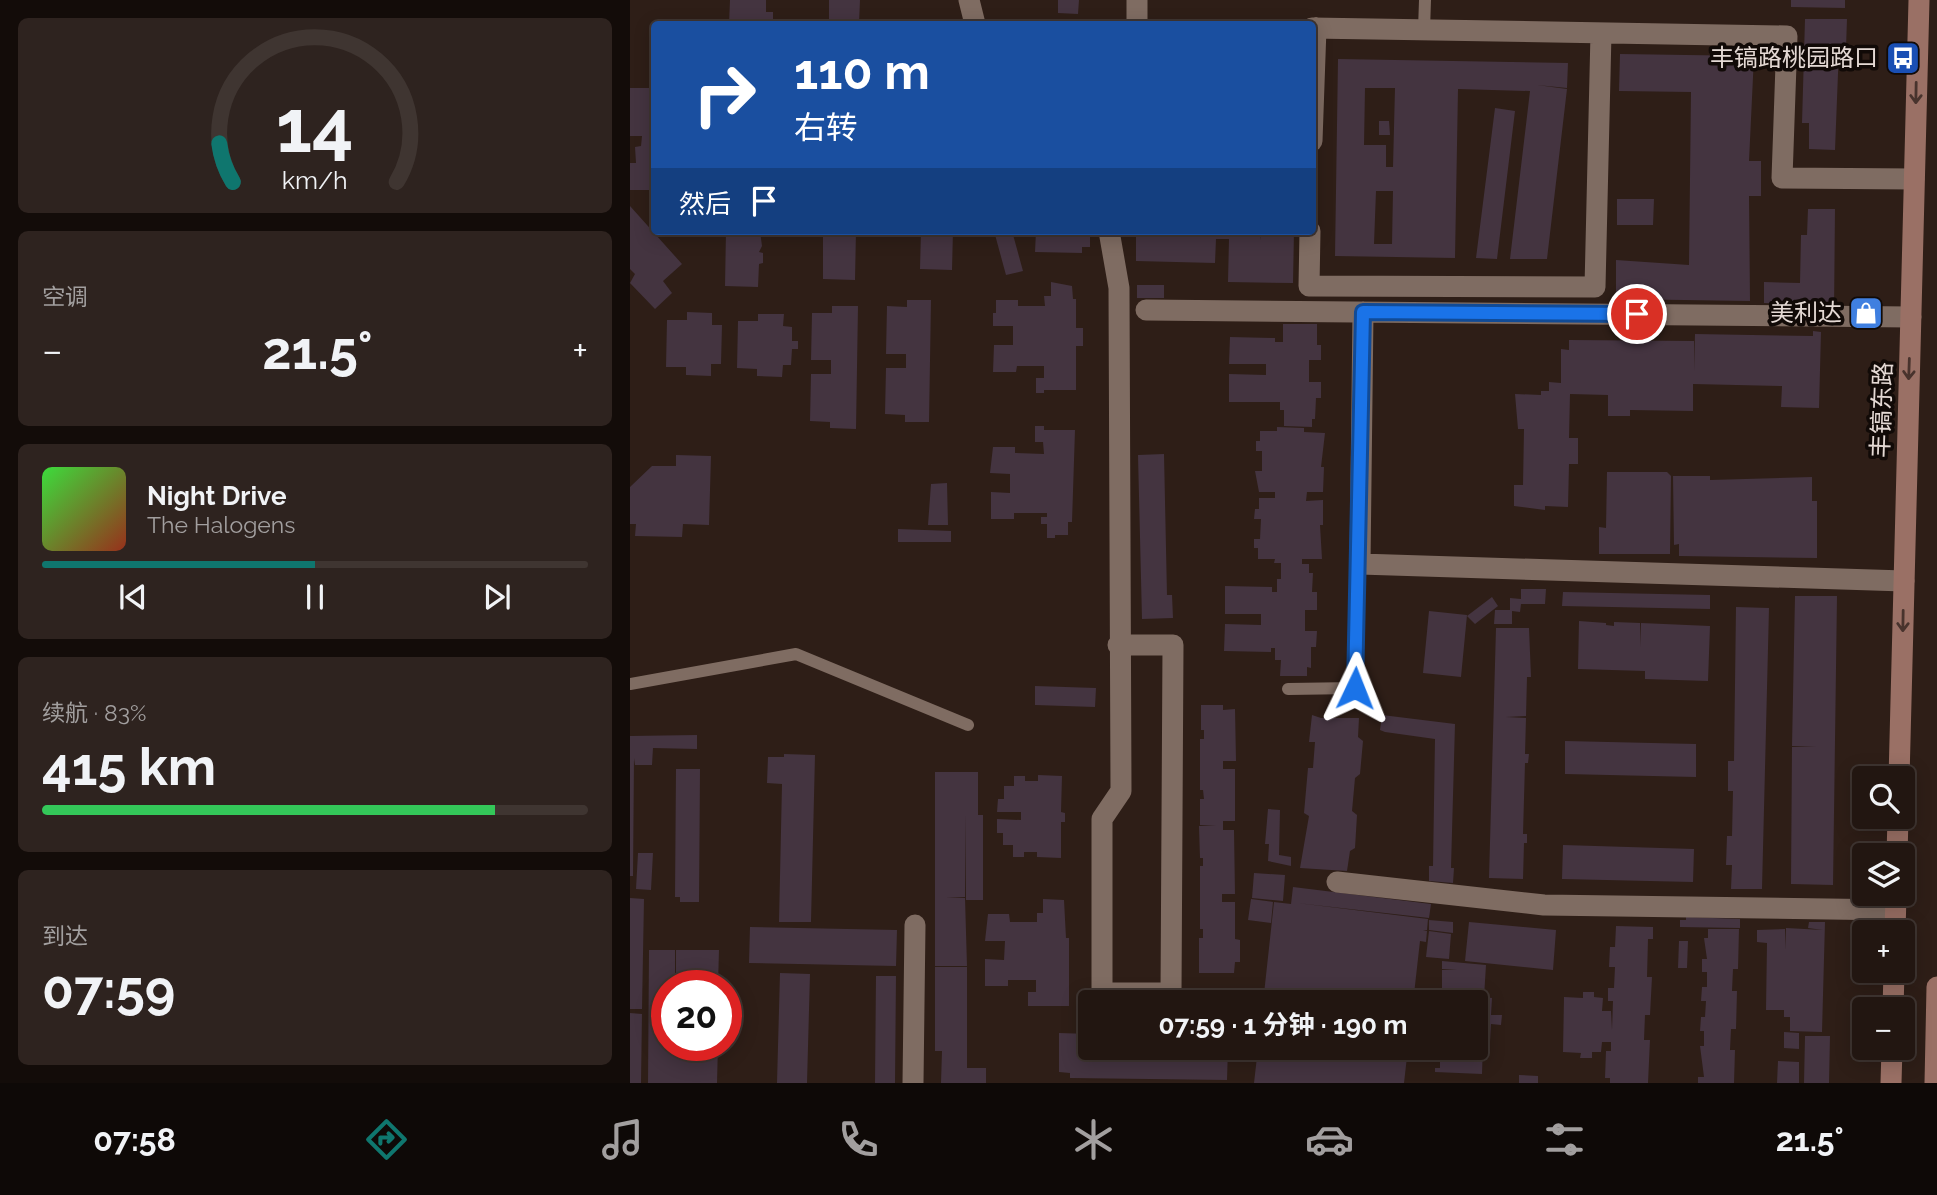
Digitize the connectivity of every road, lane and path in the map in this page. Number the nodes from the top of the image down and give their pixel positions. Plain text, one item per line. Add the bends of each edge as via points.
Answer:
1 (969, 0) edge
2 (1137, 0) edge
3 (1425, 0) edge
4 (1919, 0) edge
5 (974, 21) edge
6 (1137, 21) edge
7 (1316, 28) edge
8 (1424, 30) junction
9 (1601, 33) junction
10 (1914, 179) junction
11 (1110, 235) edge
12 (1310, 235) edge
13 (1146, 310) dead end
14 (1363, 312) junction
15 (1911, 317) junction
16 (1360, 564) junction
17 (1904, 581) junction
18 (1118, 645) junction
19 (630, 684) edge
20 (1287, 689) dead end
21 (968, 725) dead end
22 (1899, 766) edge
23 (1337, 882) dead end
24 (1852, 902) edge
25 (915, 925) dead end
26 (1937, 987) edge
27 (1892, 1060) edge
28 (913, 1083) edge
29 (1891, 1083) edge
30 (1935, 1083) edge

1 - 5 street
2 - 6 street
3 - 8 lane
4 -> 10 main road, 丰镐东路
7 - 8 street
8 - 9 street
9 - 10 street via 1787,36 1782,178
9 - 12 street via 1595,287 1309,286
10 - 15 main road, 丰镐东路
11 - 18 street via 1119,288
13 - 14 street
14 - 15 street
14 - 16 street
15 -> 17 main road, 丰镐东路
16 - 17 street
16 - 20 lane via 1355,688
17 -> 22 main road, 丰镐东路
18 - 18 street via 1173,645 1171,993 1102,993 1102,819 1121,791
19 - 21 lane via 796,654
23 - 24 street via 1544,905
25 - 28 street
26 - 30 main road
27 - 29 main road

